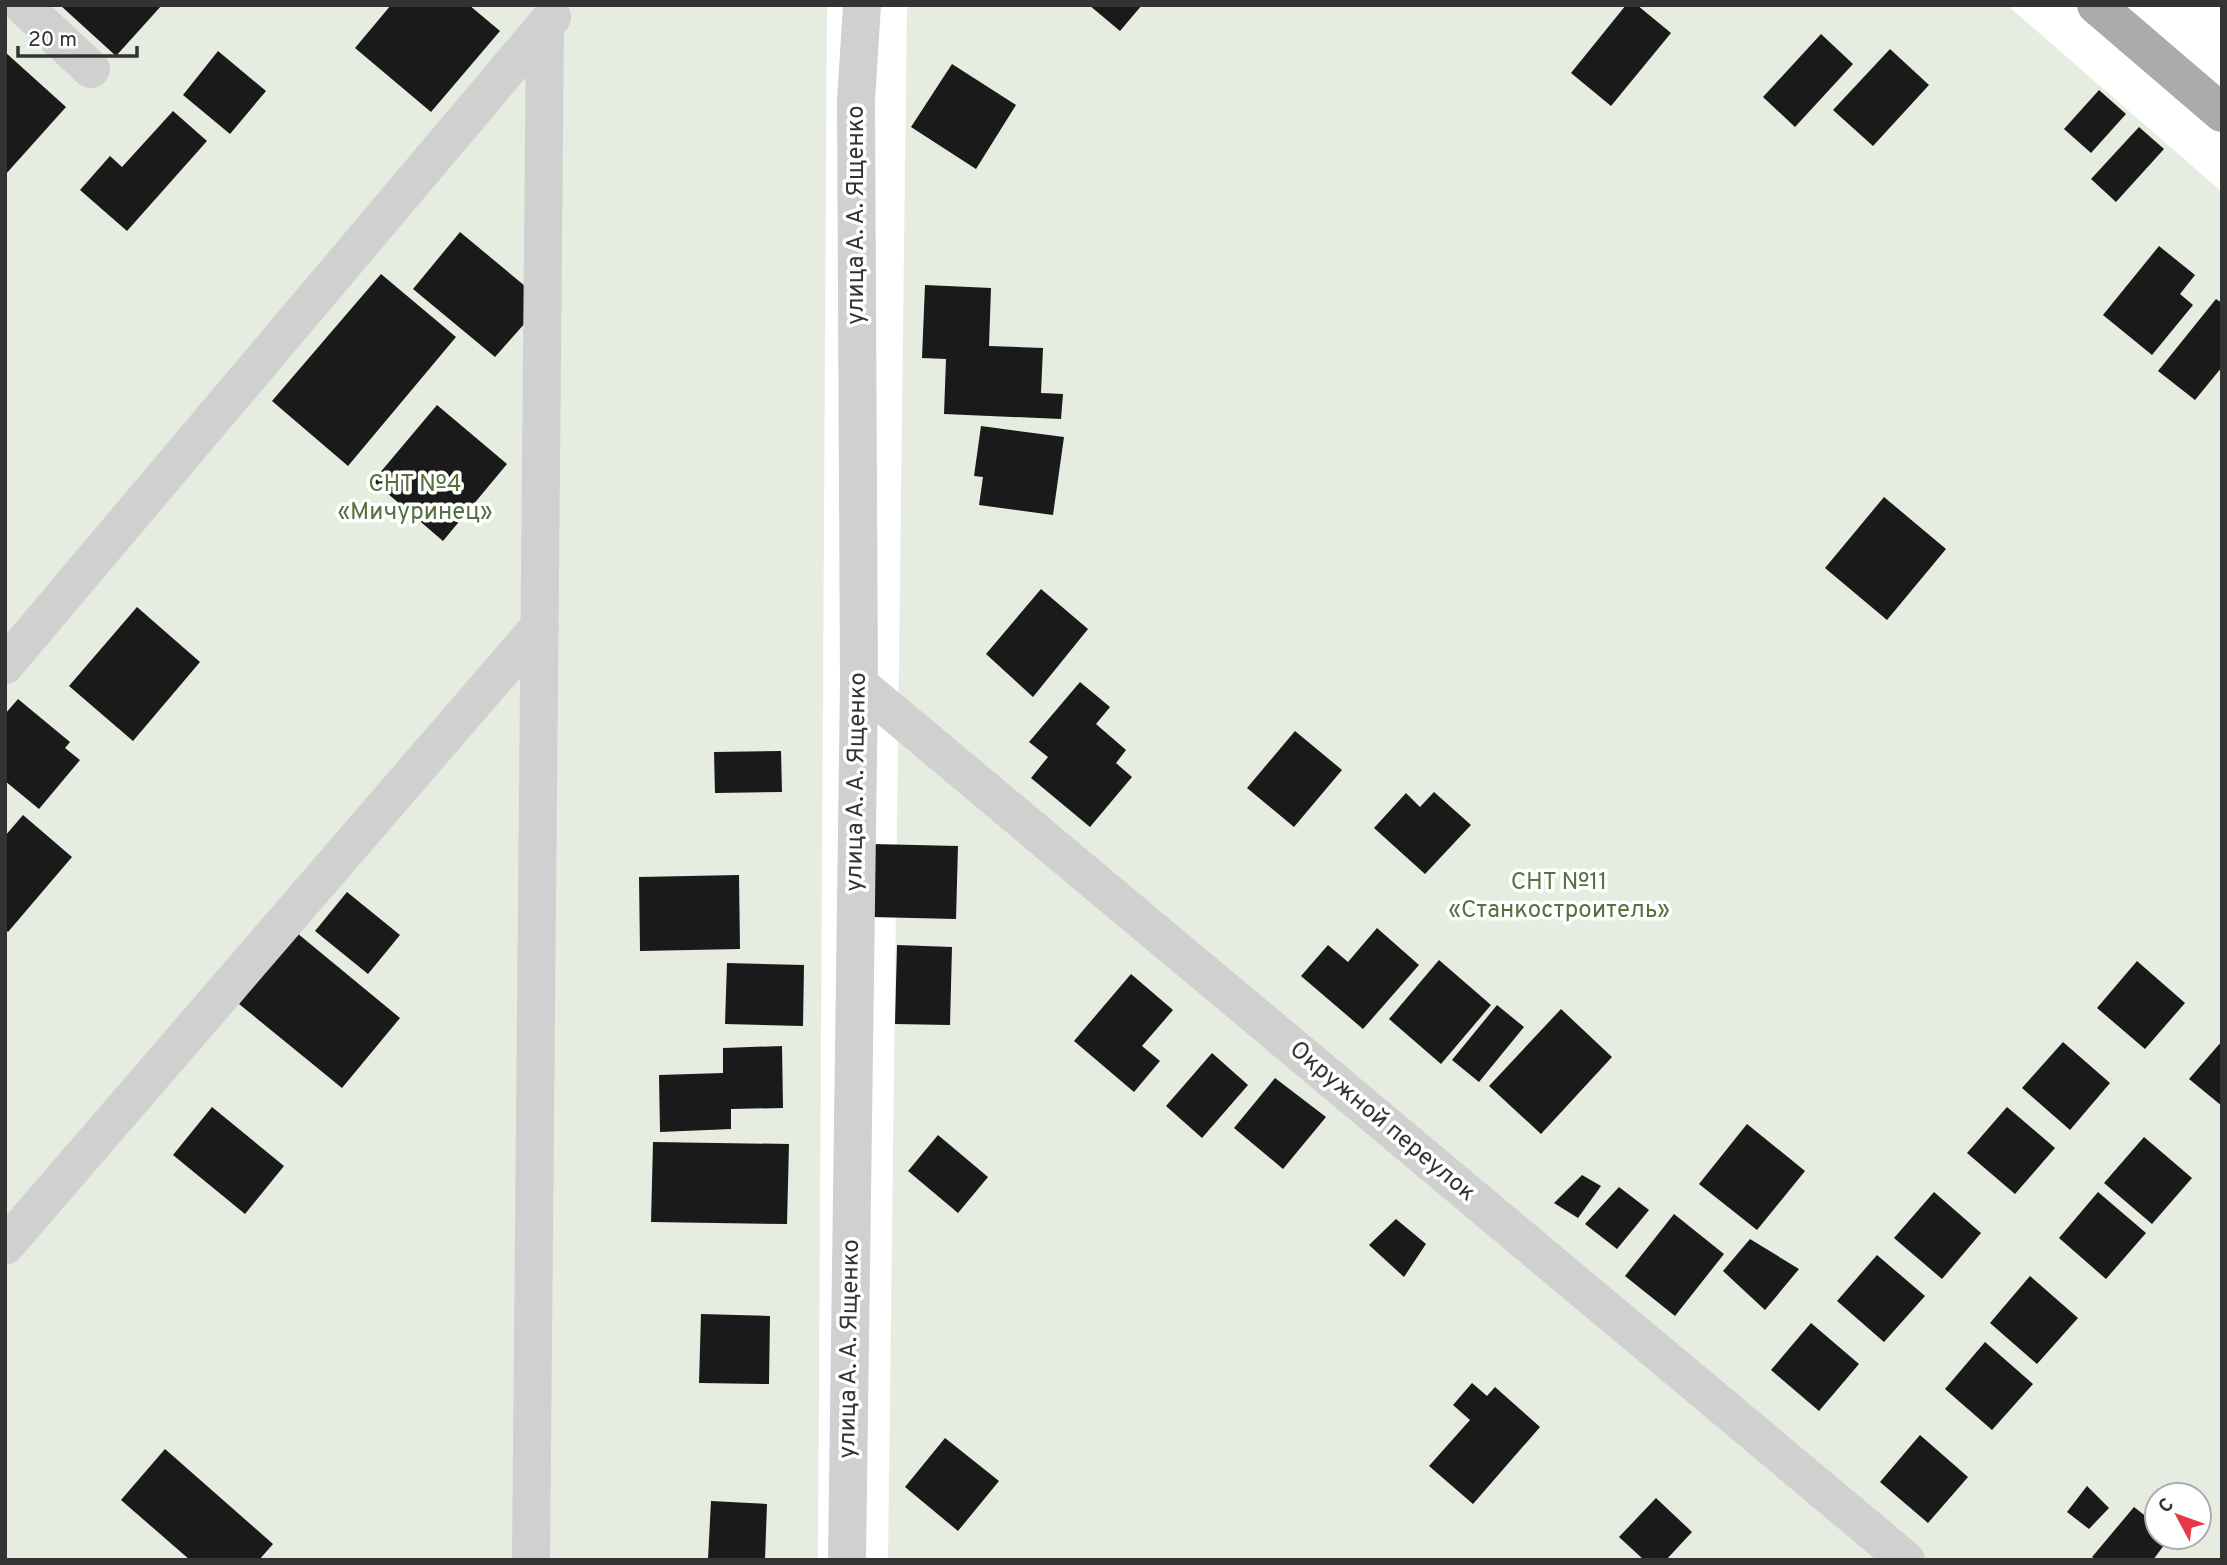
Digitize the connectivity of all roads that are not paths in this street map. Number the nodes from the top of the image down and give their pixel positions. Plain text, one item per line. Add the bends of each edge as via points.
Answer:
1 (22, 5) edge
2 (862, 5) edge
3 (2096, 5) edge
4 (556, 11) edge
5 (92, 69) dead end
6 (2222, 113) edge
7 (540, 626) junction
8 (5, 665) edge
9 (859, 684) junction
10 (5, 1246) edge
11 (531, 1560) edge
12 (847, 1560) edge
13 (1906, 1560) edge

1 - 5 street
2 - 9 street, улица А. А. Ященко via 856,101
3 - 6 main road
4 - 7 street
4 - 8 street
7 - 10 street
7 - 11 street
9 - 12 street, улица А. А. Ященко
9 - 13 street, Окружной переулок

